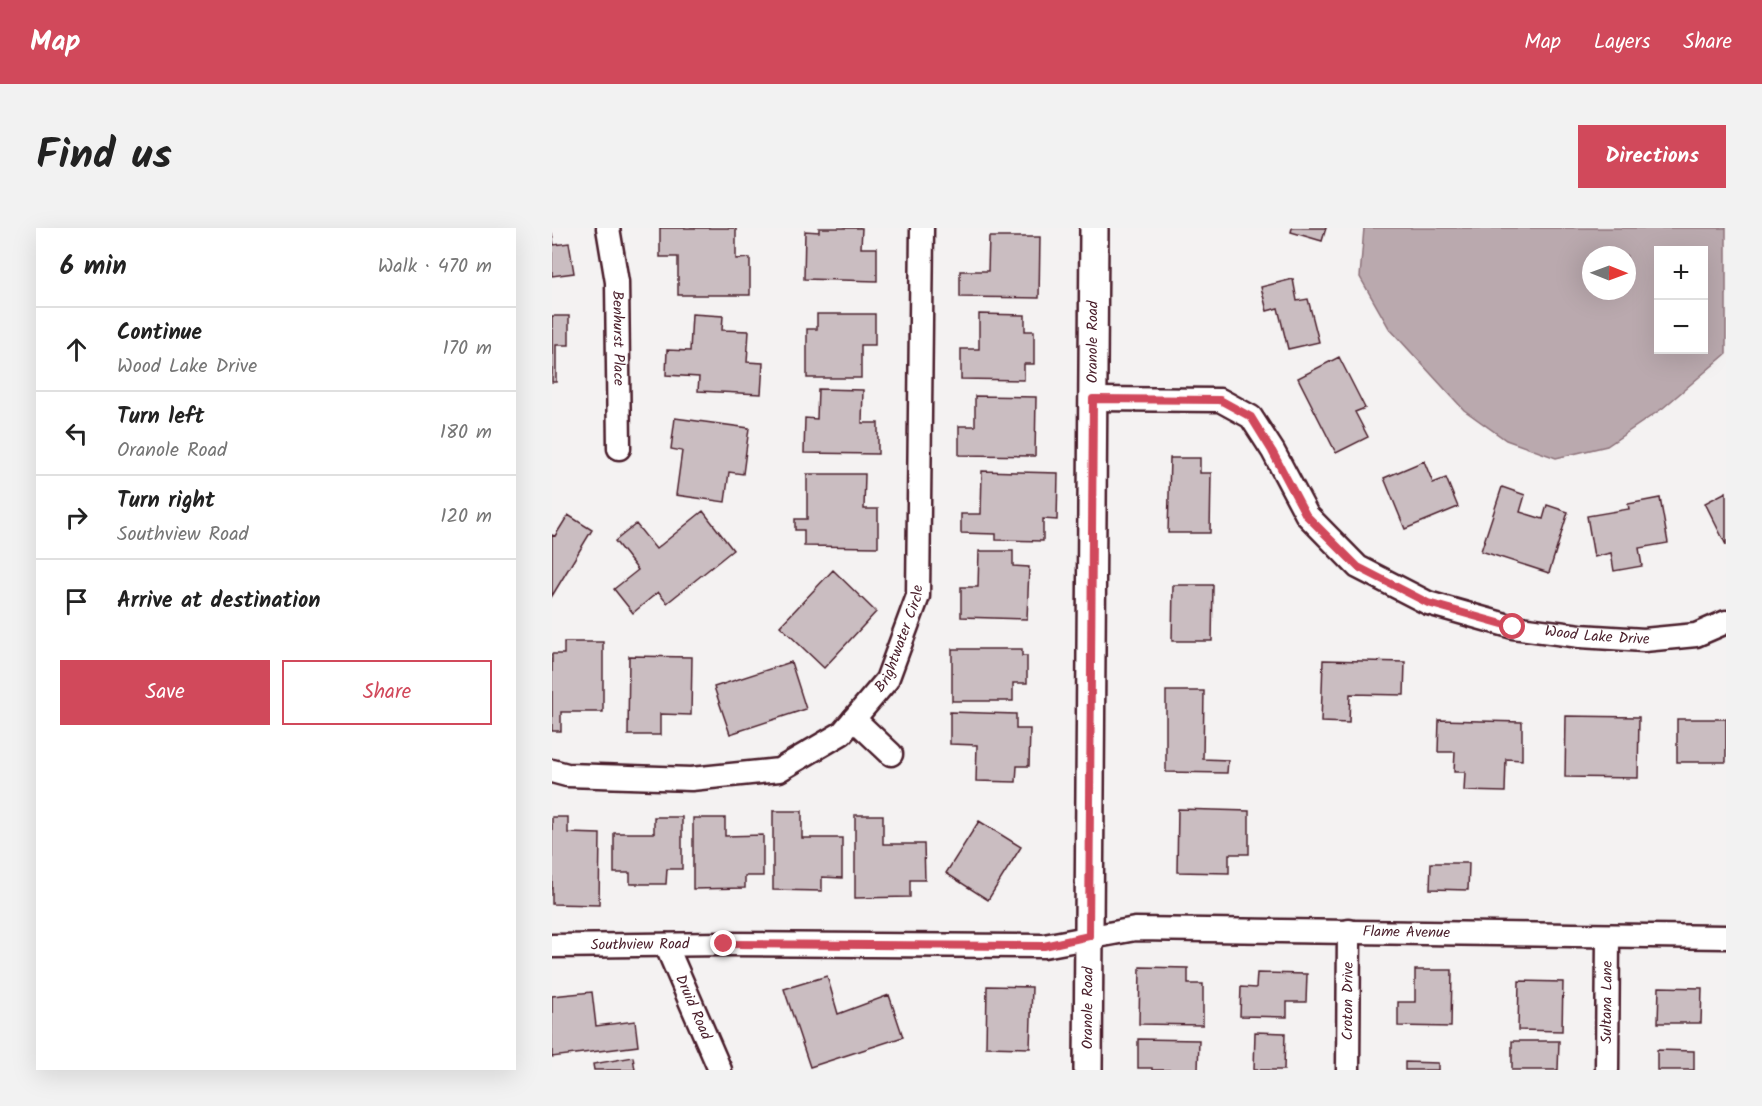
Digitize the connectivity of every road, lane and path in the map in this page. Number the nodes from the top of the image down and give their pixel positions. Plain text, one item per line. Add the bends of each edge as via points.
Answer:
1 (608, 228) edge
2 (922, 228) edge
3 (1094, 228) edge
4 (1093, 399) junction
5 (619, 448) dead end
6 (1726, 622) edge
7 (1696, 635) junction
8 (1726, 636) edge
9 (854, 719) junction
10 (891, 754) dead end
11 (552, 771) edge
12 (1349, 931) junction
13 (1089, 936) junction
14 (1608, 936) junction
15 (1726, 937) edge
16 (666, 945) junction
17 (552, 946) edge
18 (720, 1070) edge
19 (1088, 1070) edge
20 (1348, 1070) edge
21 (1607, 1070) edge

1 - 5 street, Benhurst Place via 617,282
2 - 9 street, Brightwater Circle via 918,596 887,680
3 - 4 street, Oranole Road
4 - 7 street, Wood Lake Drive via 1220,400 1251,417 1306,515 1358,567 1428,603 1513,627 1580,636 1644,640
4 - 13 street, Oranole Road
6 - 7 street, Wood Lake Drive
7 - 8 street
9 - 10 street
9 - 11 street, Brightwater Circle via 842,733 779,770 691,778 567,775
12 - 13 street, Flame Avenue via 1135,929
12 - 14 street, Flame Avenue
12 - 20 street, Croton Drive
13 - 16 street, Southview Road via 1044,946
13 - 19 street, Oranole Road
14 - 15 street, Flame Avenue
14 - 21 street, Sultana Lane
16 - 17 street, Southview Road
16 - 18 street, Druid Road

